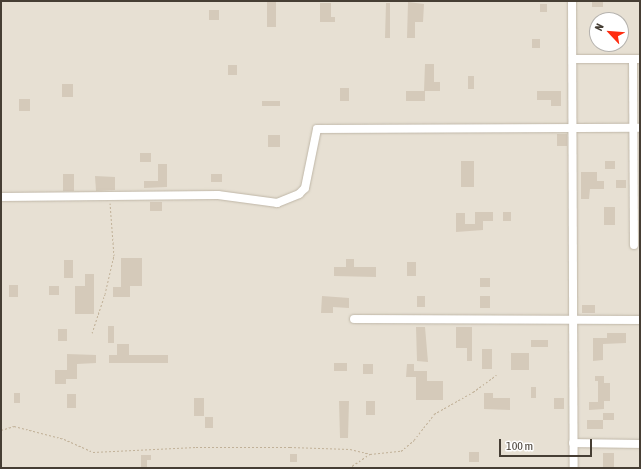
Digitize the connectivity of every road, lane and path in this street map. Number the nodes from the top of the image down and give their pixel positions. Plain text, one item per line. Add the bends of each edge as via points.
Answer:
1 (572, 1) edge
2 (572, 59) junction
3 (636, 59) edge
4 (572, 128) junction
5 (636, 128) edge
6 (1, 196) edge
7 (109, 196) junction
8 (634, 246) dead end
9 (354, 319) dead end
10 (640, 320) edge
11 (573, 321) junction
12 (92, 333) dead end
13 (496, 375) dead end
14 (1, 430) edge
15 (573, 443) junction
16 (640, 444) edge
17 (370, 454) junction
18 (349, 468) edge
19 (574, 468) edge

1 - 2 street
2 - 3 street
2 - 4 street
3 - 5 street
4 - 5 street
4 - 7 street via 317,129 305,188 291,199 277,203 218,195
4 - 11 street
5 - 8 street
6 - 7 street
7 - 12 path via 114,256
9 - 11 street
10 - 11 street
11 - 15 street
13 - 17 path via 473,392 434,414 414,440 401,451
14 - 17 path via 14,426 64,439 93,452 196,447 290,447 350,449
15 - 16 street
15 - 19 street
17 - 18 path

